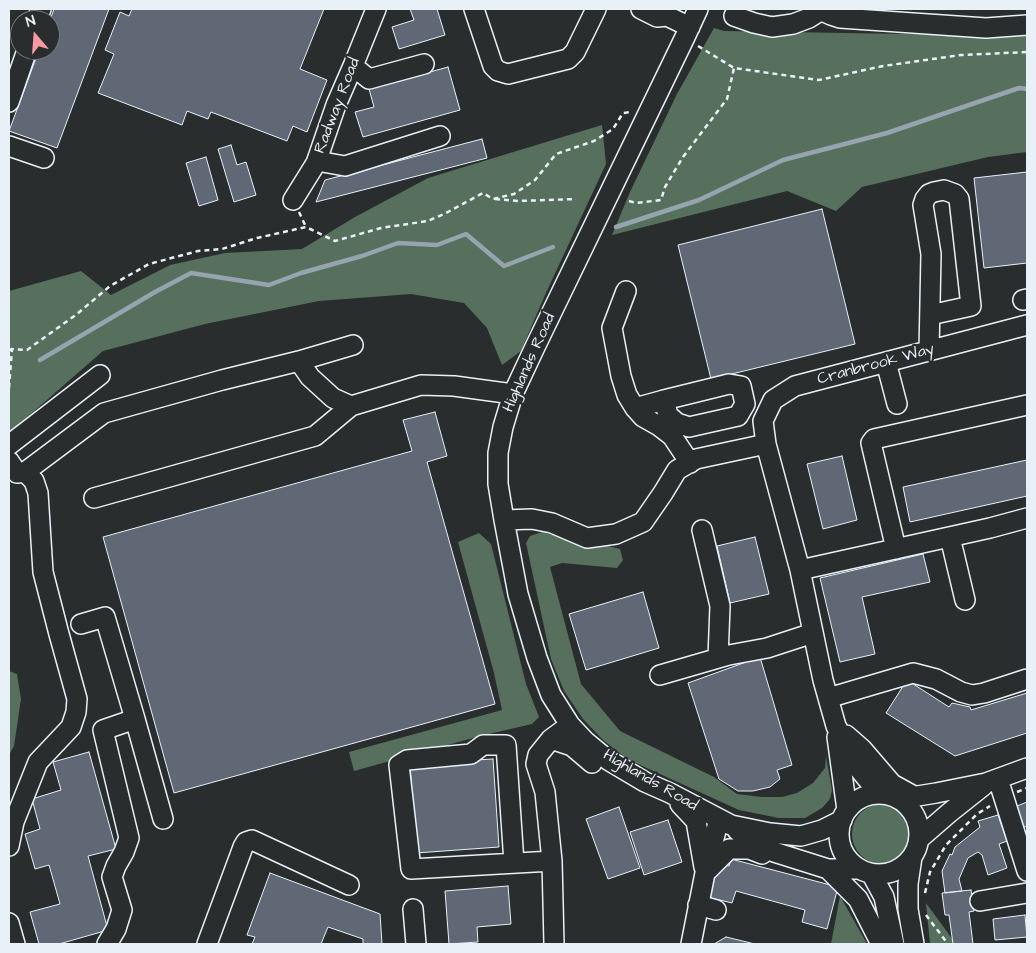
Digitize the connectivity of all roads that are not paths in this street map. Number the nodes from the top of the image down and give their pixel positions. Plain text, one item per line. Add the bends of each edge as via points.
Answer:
1 (376, 9) edge
2 (474, 9) edge
3 (596, 9) edge
4 (641, 9) edge
5 (698, 9) edge
6 (823, 10) edge
7 (666, 12) edge
8 (734, 16) dead end
9 (1027, 25) edge
10 (688, 32) junction
11 (24, 60) edge
12 (424, 64) dead end
13 (353, 66) junction
14 (9, 102) edge
15 (440, 136) dead end
16 (9, 146) edge
17 (44, 158) dead end
18 (316, 161) junction
19 (293, 200) dead end
20 (626, 291) dead end
21 (930, 315) junction
22 (1027, 326) edge
23 (353, 345) dead end
24 (929, 351) junction
25 (299, 361) junction
26 (886, 362) junction
27 (100, 375) dead end
28 (513, 394) junction
29 (664, 400) dead end
30 (897, 404) dead end
31 (1027, 405) edge
32 (351, 406) junction
33 (634, 408) junction
34 (766, 444) junction
35 (9, 445) edge
36 (9, 461) edge
37 (690, 463) junction
38 (25, 472) junction
39 (94, 498) dead end
40 (1027, 518) edge
41 (504, 520) junction
42 (702, 530) dead end
43 (950, 537) junction
44 (896, 549) junction
45 (800, 570) junction
46 (966, 600) dead end
47 (81, 624) dead end
48 (813, 633) junction
49 (718, 658) junction
50 (660, 675) dead end
51 (1027, 680) edge
52 (828, 698) junction
53 (135, 720) junction
54 (570, 725) junction
55 (836, 726) junction
56 (71, 727) junction
57 (103, 730) junction
58 (551, 739) junction
59 (1027, 768) edge
60 (992, 781) junction
61 (645, 782) junction
62 (670, 793) junction
63 (899, 797) junction
64 (844, 815) junction
65 (163, 819) dead end
66 (11, 821) edge
67 (725, 822) junction
68 (919, 839) junction
69 (9, 846) edge
70 (912, 857) junction
71 (794, 858) junction
72 (552, 861) junction
73 (514, 863) junction
74 (828, 868) junction
75 (865, 871) junction
76 (1027, 871) edge
77 (705, 873) junction
78 (349, 885) dead end
79 (1027, 893) edge
80 (980, 901) dead end
81 (698, 905) junction
82 (413, 909) dead end
83 (716, 910) dead end
84 (9, 923) edge
85 (15, 944) edge
86 (107, 944) edge
87 (207, 944) edge
88 (416, 944) edge
89 (554, 944) edge
90 (691, 944) edge
91 (881, 944) edge
92 (894, 944) edge
93 (914, 944) edge

1 - 13 street, Radway Road
2 - 3 street via 493,66 498,72 508,74 568,59 575,52
4 - 7 street via 657,17
5 - 10 street, Highlands Road
6 - 8 street via 793,24 772,26
6 - 9 street via 840,18 986,28
7 - 10 street
10 - 28 street, Highlands Road
11 - 14 street
12 - 13 street via 369,79
13 - 18 street, Radway Road
15 - 18 street via 345,166
16 - 17 street
18 - 19 street, Radway Road
20 - 33 street via 612,328 621,376
21 - 21 street via 931,254 923,205 929,194 944,190 959,199 971,306
21 - 24 street
22 - 24 street, Cranbrook Way
23 - 25 street
24 - 26 street, Cranbrook Way
25 - 32 street via 310,377 333,398
25 - 38 street via 104,413
26 - 30 street
26 - 34 street, Cranbrook Way via 795,386 773,400 762,421
27 - 35 street
28 - 32 street via 454,386 421,386
28 - 41 street, Highlands Road via 498,453 498,484
29 - 33 street
31 - 44 street via 874,439 871,443
32 - 39 street via 315,436
33 - 37 street via 672,436
34 - 37 street
34 - 45 street, Cranbrook Way
36 - 38 street via 17,473
37 - 41 street via 677,470 643,522 616,534 587,538 552,523 532,519
38 - 56 street via 34,481 38,494 43,572 77,699
40 - 43 street
41 - 54 street, Highlands Road via 518,594 537,658 551,695
42 - 49 street via 720,606
43 - 44 street
43 - 46 street
44 - 45 street
45 - 48 street, Cranbrook Way
47 - 53 street via 105,617
48 - 49 street via 767,648
48 - 52 street, Cranbrook Way
49 - 50 street
51 - 52 street via 972,695 913,673
52 - 55 street, Cranbrook Way
53 - 57 street
53 - 65 street
54 - 58 street
54 - 61 street, Highlands Road via 608,760
55 - 63 street via 862,749
55 - 63 street via 859,769 873,786
55 - 64 street
56 - 57 street
56 - 66 street via 38,762
57 - 86 street via 129,838 112,877 122,910
58 - 61 street via 572,746 600,770 623,781
58 - 72 street via 538,755 536,764 546,792
59 - 60 street
60 - 63 street
60 - 68 street
60 - 76 street via 1004,797
61 - 62 street, Highlands Road
62 - 67 street, Highlands Road
62 - 77 street via 696,821
63 - 64 street via 873,794 863,797
63 - 68 street via 915,816
64 - 67 street, Highlands Road via 822,830 801,836 770,833
64 - 75 street via 839,831 844,853
66 - 69 street
67 - 71 street, Highlands Road via 746,838
67 - 77 street
68 - 70 street
70 - 75 street via 894,871 882,874
70 - 93 street via 908,884 914,909
71 - 74 street, Highlands Road
71 - 77 street via 783,861 749,849 730,849
72 - 73 street
72 - 89 street
73 - 73 street via 411,869 399,765 407,760 471,754 483,744 506,745
74 - 75 street, Highlands Road
74 - 91 street via 858,899
75 - 92 street via 884,897
77 - 81 street
78 - 87 street via 252,840 246,842
79 - 80 street
81 - 83 street
81 - 90 street
82 - 88 street
84 - 85 street

